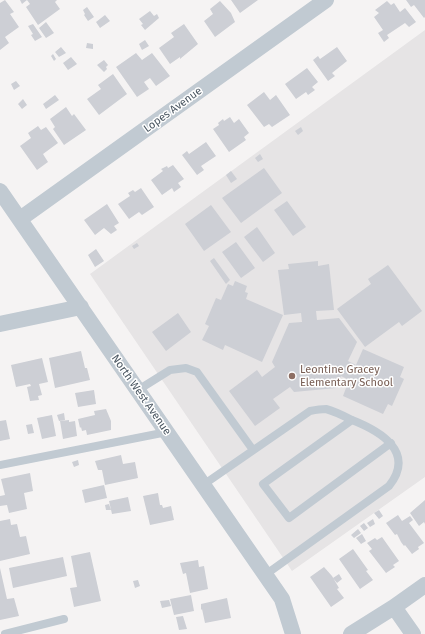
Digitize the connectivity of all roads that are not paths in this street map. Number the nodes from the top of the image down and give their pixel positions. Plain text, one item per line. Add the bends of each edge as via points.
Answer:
1 (326, 0) edge
2 (0, 190) edge
3 (20, 219) junction
4 (81, 307) junction
5 (0, 324) edge
6 (138, 390) junction
7 (352, 420) junction
8 (167, 432) junction
9 (391, 443) junction
10 (253, 450) junction
11 (0, 465) edge
12 (203, 485) junction
13 (265, 575) junction
14 (425, 585) edge
15 (394, 607) junction
16 (64, 619) dead end
17 (5, 634) edge
18 (293, 634) edge
19 (351, 634) edge
20 (413, 634) edge

1 - 3 street, Lopes Avenue
2 - 3 street, North West Avenue
3 - 4 street, North West Avenue
4 - 5 street
4 - 6 street, North West Avenue
6 - 8 street, North West Avenue
6 - 10 lane via 170,370 186,368 197,372
7 - 9 lane via 380,434
7 - 9 lane via 263,484 289,518
7 - 10 lane via 325,409 310,411
8 - 11 lane
8 - 12 street, North West Avenue
9 - 13 lane via 399,464 396,477 389,486
10 - 12 lane
12 - 13 street, North West Avenue
13 - 18 street, North West Avenue via 282,599
14 - 15 street
15 - 19 street
15 - 20 street
16 - 17 lane

